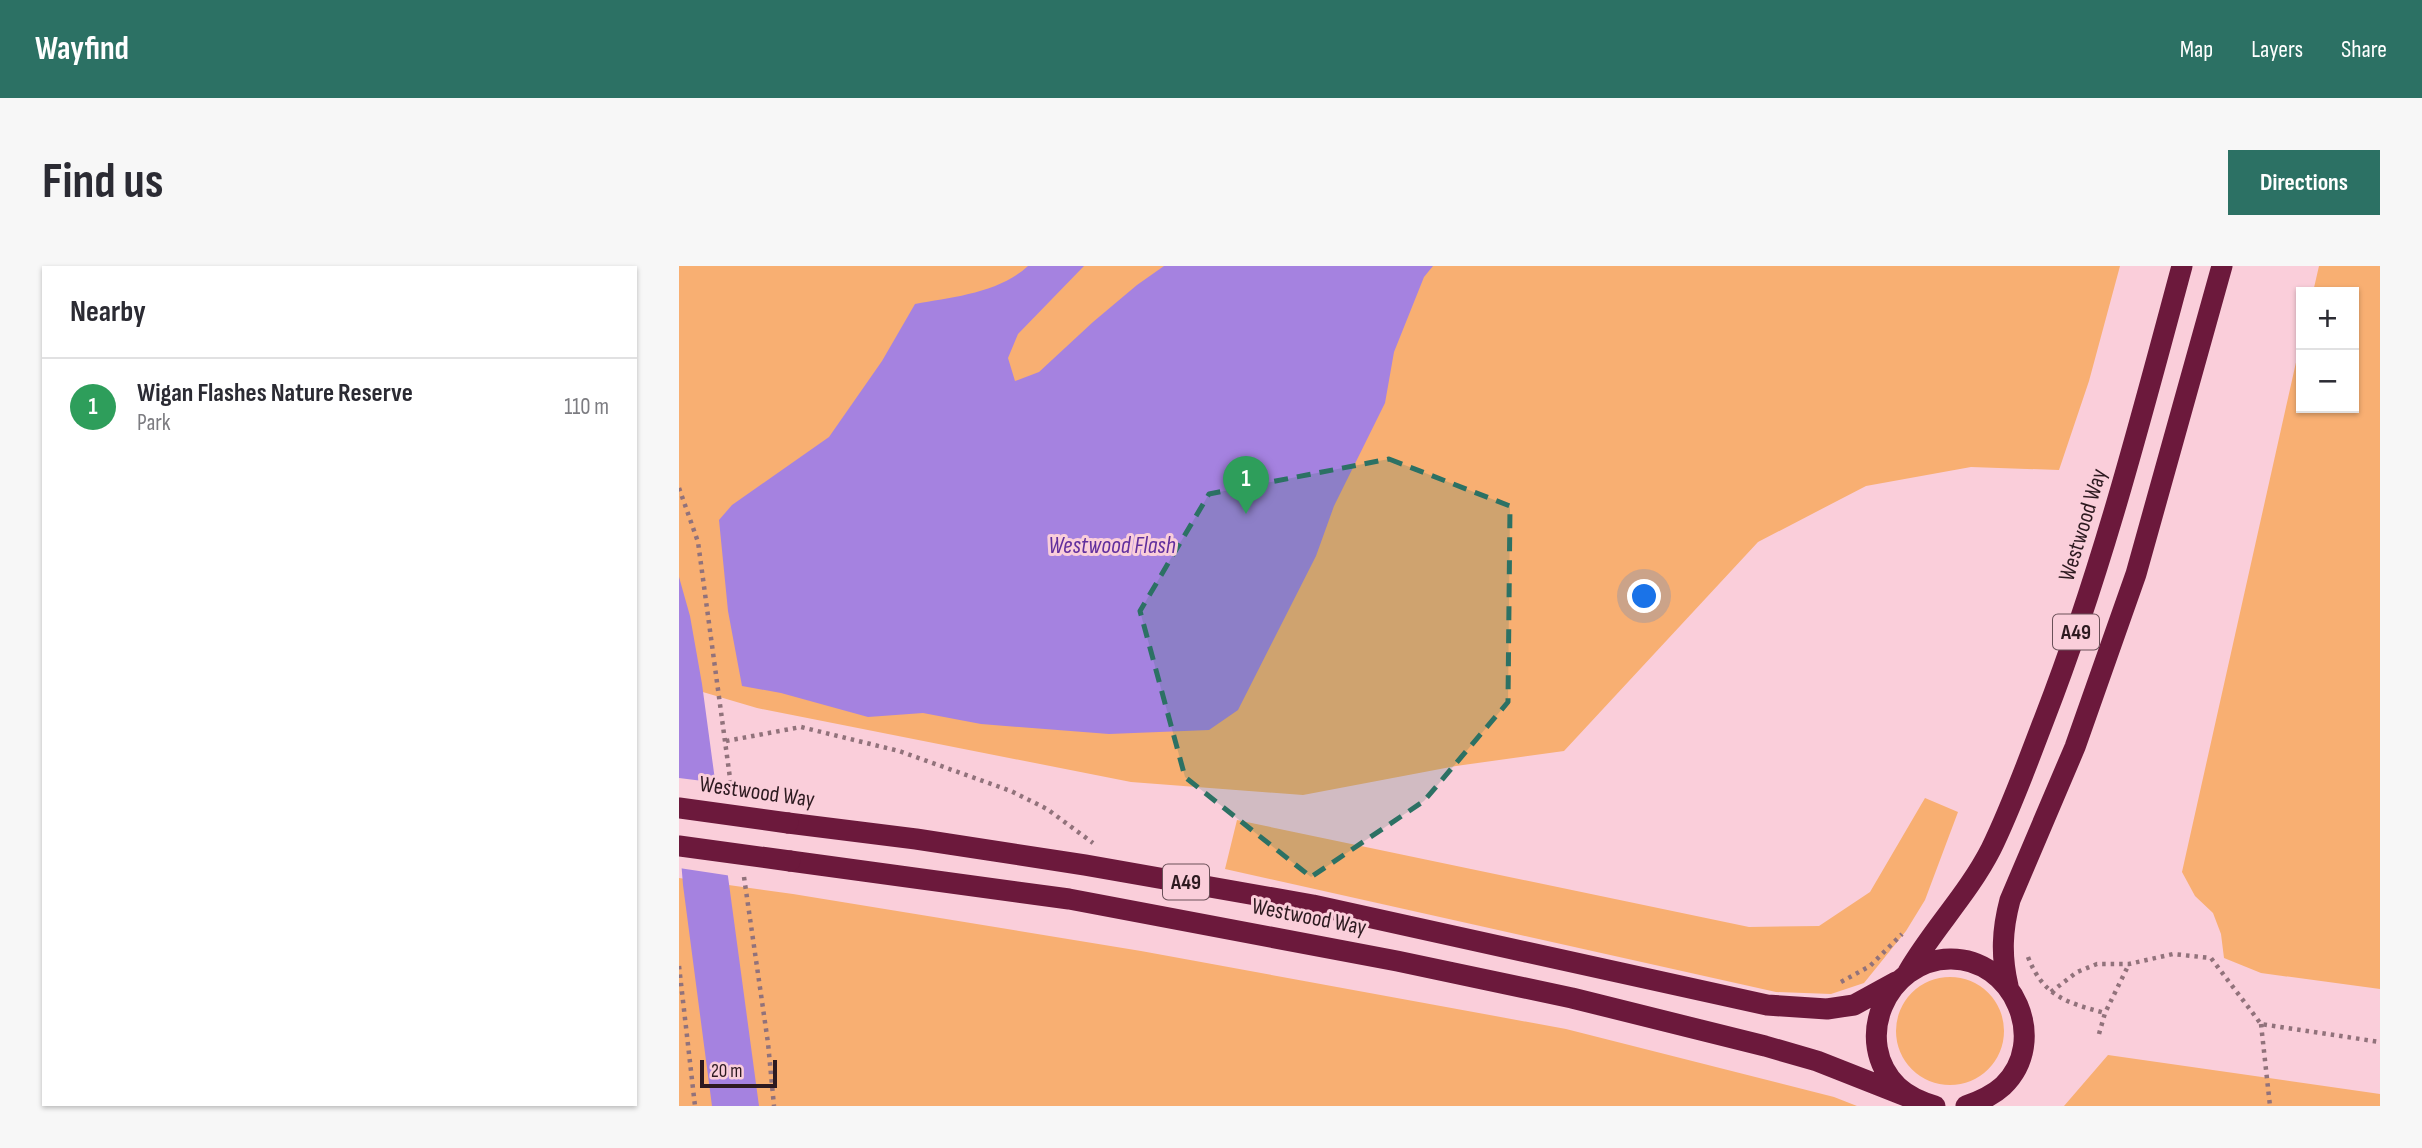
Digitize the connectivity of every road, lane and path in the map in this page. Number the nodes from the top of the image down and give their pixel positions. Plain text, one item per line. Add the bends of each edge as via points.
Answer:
1 (2182, 266) edge
2 (2222, 266) edge
3 (726, 741) dead end
4 (679, 808) edge
5 (1081, 841) dead end
6 (679, 846) edge
7 (1910, 925) dead end
8 (2129, 964) junction
9 (679, 966) edge
10 (1902, 977) junction
11 (1839, 982) dead end
12 (2008, 986) junction
13 (2051, 992) dead end
14 (2261, 1024) junction
15 (2099, 1034) dead end
16 (2380, 1042) edge
17 (1925, 1103) edge
18 (695, 1106) edge
19 (1966, 1106) edge
20 (2270, 1106) edge

1 - 10 highway, Westwood Way / A49 via 2099,564 2025,771 1976,877
2 - 12 highway, A49 via 2136,575 2075,747 2010,900 2002,961
3 - 5 path via 801,727 899,751 1047,809 1094,843
4 - 10 highway, Westwood Way / A49, bridge via 916,839 1313,905 1767,1005 1827,1009 1854,1005
6 - 17 highway, Westwood Way / A49, bridge via 1069,899 1411,964 1765,1046
7 - 11 path via 1870,965
8 - 13 path via 2097,964 2077,971
8 - 14 path via 2173,954 2211,958
8 - 15 path
9 - 18 path
10 - 12 highway, A49 via 1928,962 1950,959 1991,971
10 - 17 highway, A49 via 1883,1000 1876,1023 1877,1046 1897,1086
12 - 19 highway, A49 via 2024,1024 2018,1065 1986,1100
14 - 16 path
14 - 20 path

